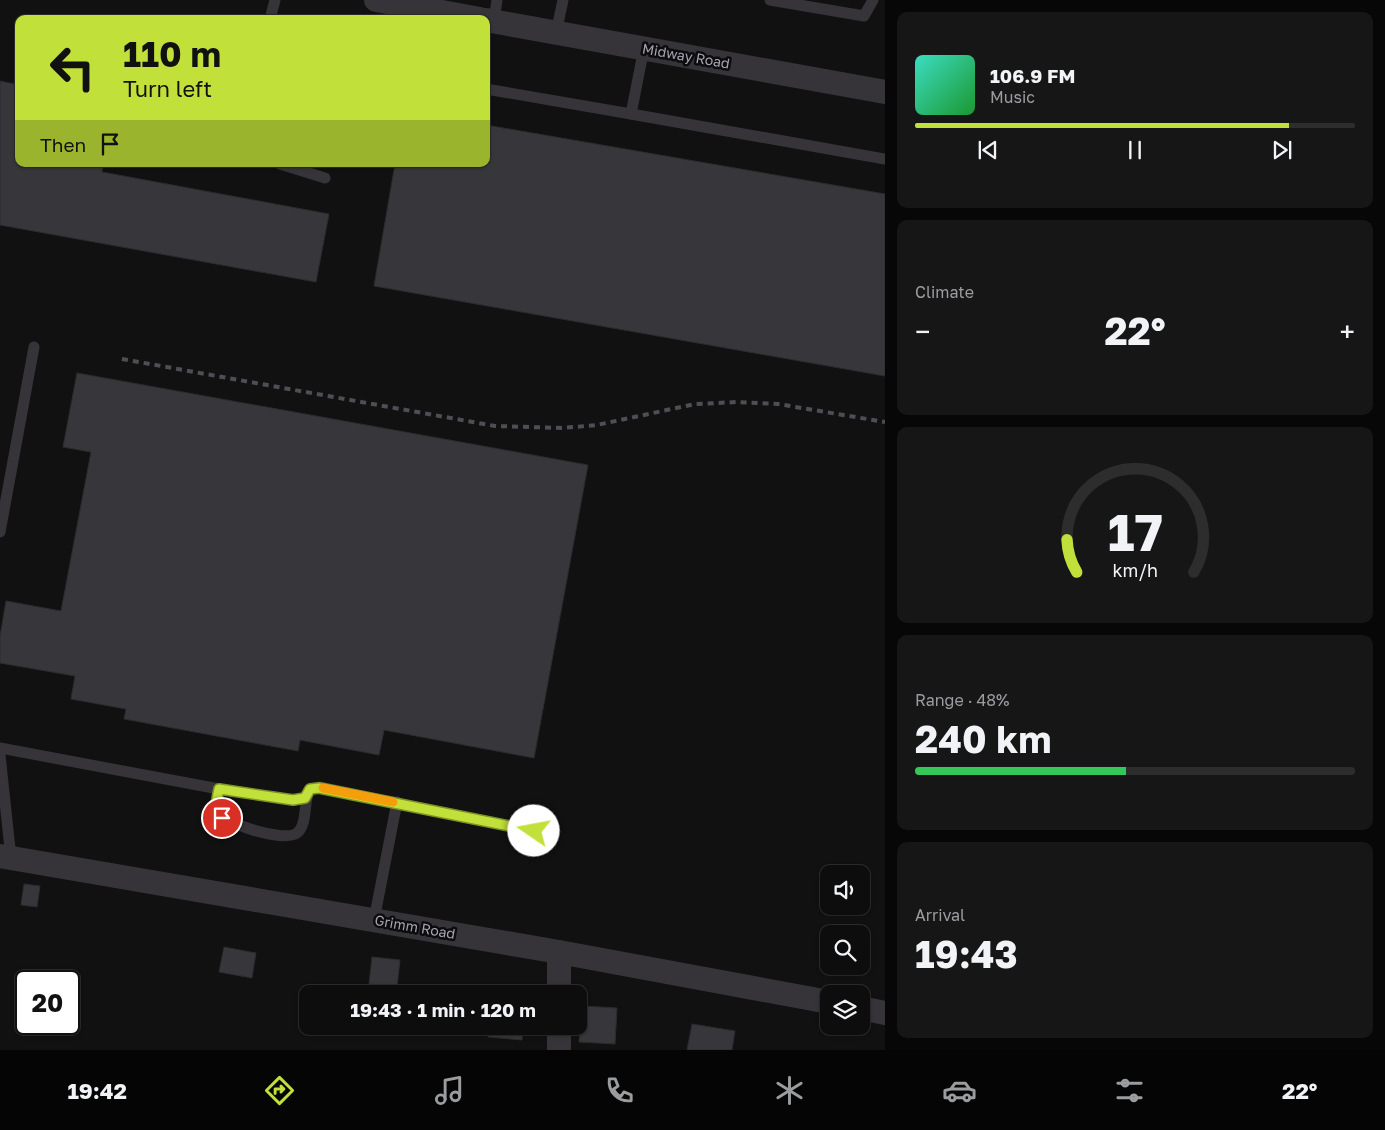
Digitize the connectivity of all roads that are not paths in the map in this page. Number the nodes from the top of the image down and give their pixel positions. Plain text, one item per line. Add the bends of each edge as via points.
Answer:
1 (275, 0) edge
2 (376, 0) edge
3 (563, 0) edge
4 (770, 0) edge
5 (873, 0) edge
6 (426, 14) edge
7 (271, 15) edge
8 (489, 15) edge
9 (490, 15) edge
10 (556, 33) junction
11 (644, 48) junction
12 (490, 89) edge
13 (885, 92) edge
14 (631, 114) junction
15 (885, 159) edge
16 (290, 167) edge
17 (325, 178) dead end
18 (34, 347) dead end
19 (0, 532) edge
20 (0, 748) edge
21 (0, 755) edge
22 (219, 789) junction
23 (305, 798) junction
24 (398, 802) junction
25 (534, 831) dead end
26 (6, 857) edge
27 (374, 920) junction
28 (559, 952) junction
29 (559, 985) edge
30 (820, 1000) edge
31 (870, 1010) edge
32 (885, 1013) edge
33 (559, 1035) edge
34 (559, 1050) edge

1 - 7 lane
2 - 6 street, Midway Road
3 - 10 lane
4 - 5 lane via 864,16
6 - 8 street, Midway Road
9 - 10 street, Midway Road
10 - 11 street, Midway Road
11 - 13 street, Midway Road
11 - 14 lane
12 - 14 lane
14 - 15 lane
16 - 17 lane
18 - 19 lane
20 - 22 lane
21 - 26 lane
22 - 23 lane via 293,800
22 - 23 lane via 216,808 222,818 271,834 298,832
23 - 24 lane via 310,789 319,788
24 - 25 lane
24 - 27 lane
26 - 27 street, Grimm Road
27 - 28 street, Grimm Road
28 - 29 street
28 - 30 street, Grimm Road
31 - 32 street
33 - 34 street

